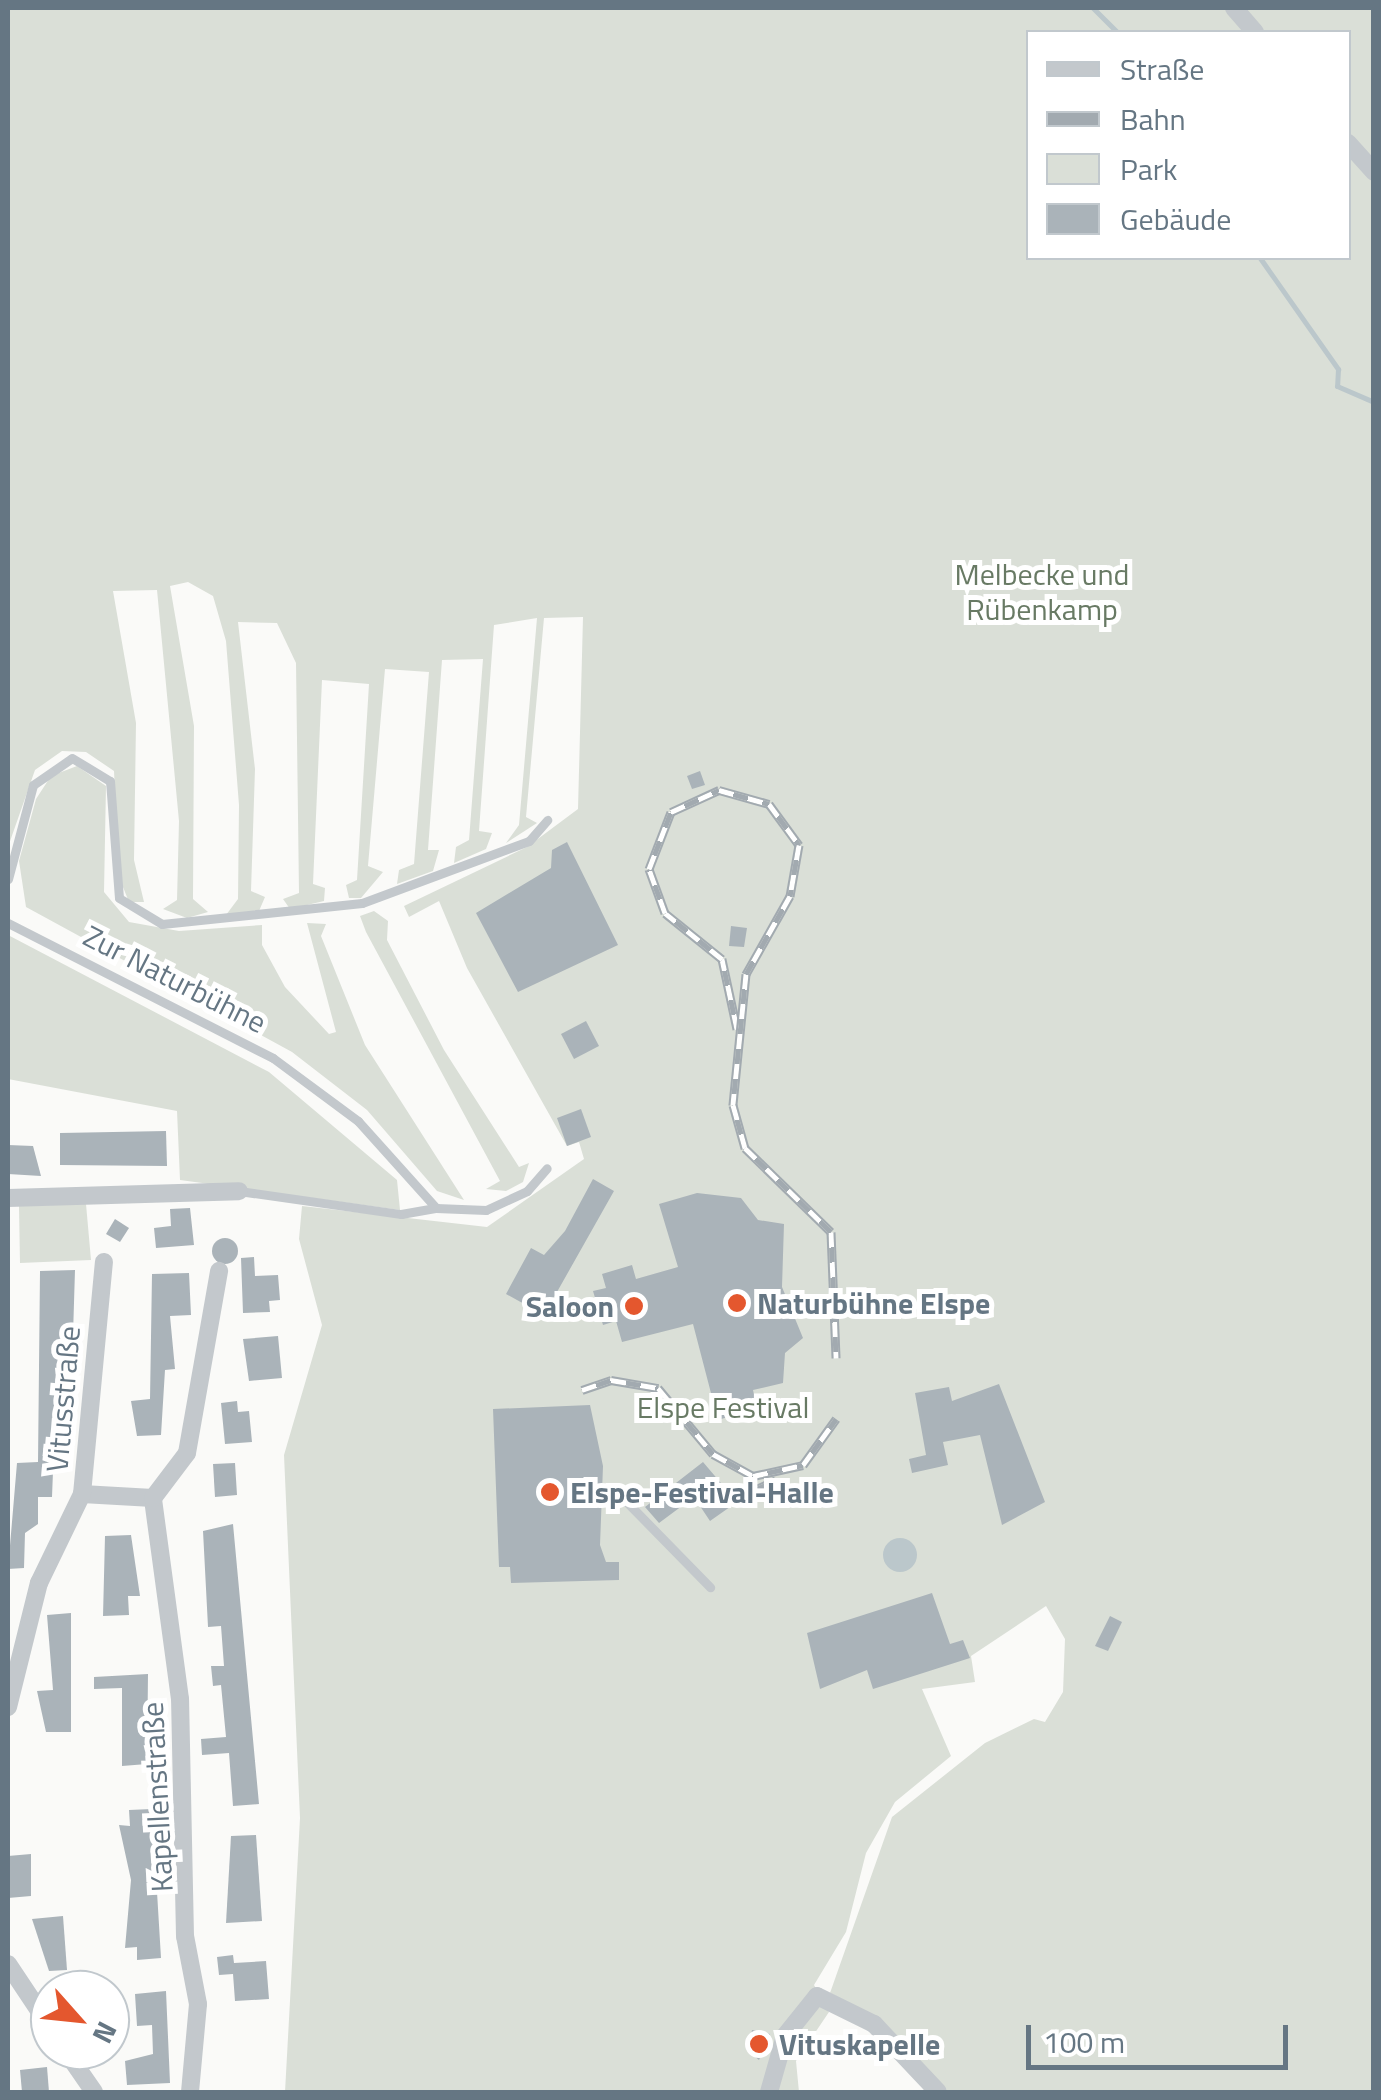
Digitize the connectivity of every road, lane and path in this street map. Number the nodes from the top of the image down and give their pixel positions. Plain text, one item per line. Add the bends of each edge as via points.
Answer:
1 (1234, 8) edge
2 (1253, 30) edge
3 (1351, 145) edge
4 (1374, 172) edge
5 (547, 820) dead end
6 (8, 879) edge
7 (8, 924) edge
8 (547, 1168) dead end
9 (239, 1191) joint
10 (8, 1198) edge
11 (436, 1208) junction
12 (104, 1262) dead end
13 (219, 1271) dead end
14 (612, 1488) dead end
15 (82, 1494) junction
16 (152, 1498) junction
17 (710, 1587) dead end
18 (8, 1707) edge
19 (8, 1964) edge
20 (30, 1997) edge
21 (79, 2070) edge
22 (94, 2092) edge
23 (190, 2092) edge
24 (770, 2092) edge
25 (938, 2092) edge

1 - 2 street
3 - 4 street
5 - 6 lane via 529,840 362,903 162,924 118,898 110,781 72,758 33,785
7 - 11 lane, Zur Naturbühne via 274,1058 358,1121
8 - 11 lane via 527,1191 486,1210
9 - 10 street
9 - 11 lane via 400,1214
12 - 15 street, Vitusstraße
13 - 16 street via 187,1453
14 - 17 lane
15 - 16 street
15 - 18 street, Vitusstraße via 38,1583
16 - 23 street, Kapellenstraße via 180,1699 186,1936 198,2004
19 - 20 street
21 - 22 street
24 - 25 street via 785,2036 817,1996 874,2024

